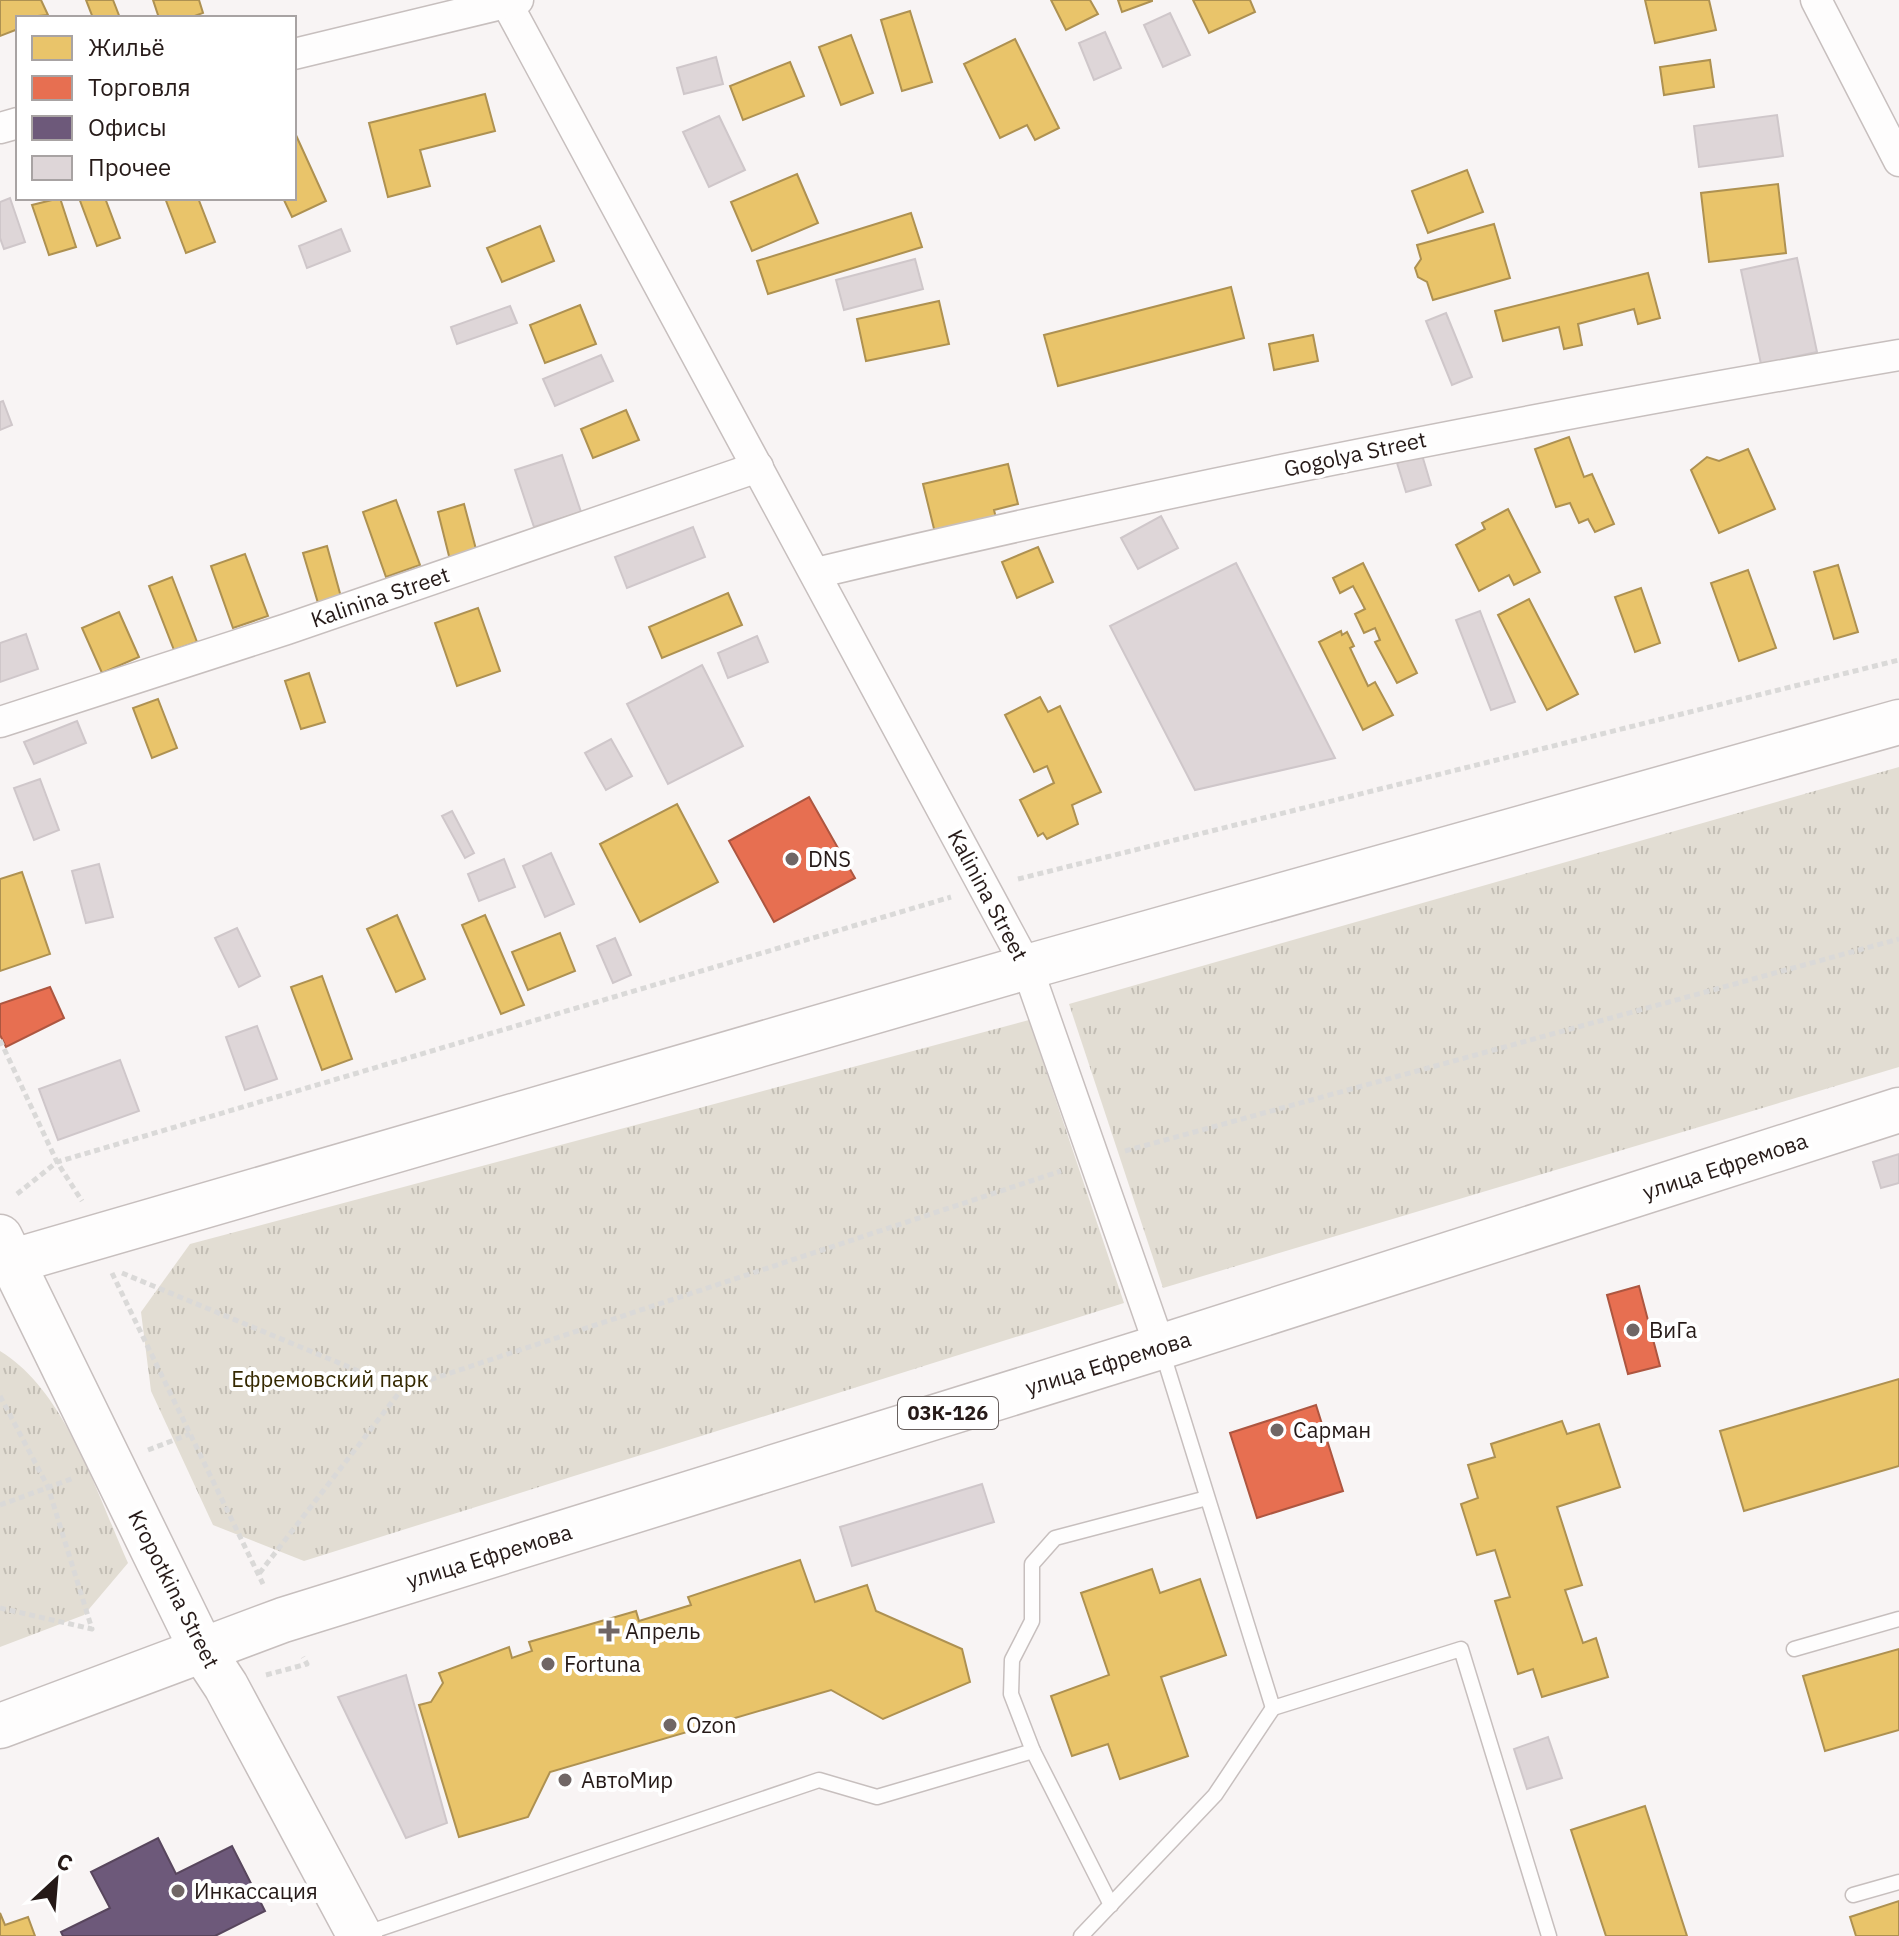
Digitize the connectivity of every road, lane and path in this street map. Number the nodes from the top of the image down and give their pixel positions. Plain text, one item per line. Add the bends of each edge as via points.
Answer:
1 (509, 0) edge
2 (1816, 0) edge
3 (296, 53) edge
4 (1899, 161) edge
5 (1899, 355) edge
6 (758, 467) junction
7 (816, 573) junction
8 (1899, 660) edge
9 (0, 722) edge
10 (1899, 722) edge
11 (984, 887) junction
12 (1899, 939) edge
13 (1027, 967) junction
14 (0, 1040) edge
15 (1899, 1110) edge
16 (1094, 1160) junction
17 (57, 1162) junction
18 (17, 1194) dead end
19 (86, 1207) dead end
20 (4, 1254) edge
21 (1160, 1347) junction
22 (402, 1389) junction
23 (0, 1396) edge
24 (190, 1434) junction
25 (136, 1455) dead end
26 (78, 1477) dead end
27 (48, 1487) junction
28 (1207, 1498) junction
29 (0, 1505) edge
30 (258, 1575) junction
31 (265, 1588) dead end
32 (0, 1608) edge
33 (1899, 1619) edge
34 (201, 1648) junction
35 (1794, 1649) dead end
36 (1273, 1708) junction
37 (0, 1726) edge
38 (1033, 1751) junction
39 (1899, 1882) edge
40 (1853, 1895) dead end
41 (1111, 1905) junction
42 (360, 1936) edge
43 (1081, 1936) edge
44 (1549, 1936) edge

1 - 3 street
1 - 6 street, Kalinina Street
2 - 4 street
5 - 7 street, Gogolya Street via 1498,424
6 - 7 street, Kalinina Street
6 - 9 street, Kalinina Street
7 - 11 street, Kalinina Street
8 - 11 path
10 - 13 main road
11 - 13 street, Kalinina Street
11 - 17 path
12 - 16 path
13 - 16 street, Kalinina Street
13 - 20 main road
14 - 17 path
15 - 21 main road, улица Ефремова / 03К-126
16 - 21 street, Kalinina Street
16 - 22 path
17 - 18 path
17 - 19 path
20 - 34 main road, Kropotkina Street
21 - 28 lane
21 - 34 main road, улица Ефремова / 03К-126
22 - 24 path via 110,1268
22 - 30 path
23 - 27 path
24 - 25 path
24 - 30 path
26 - 27 path
27 - 29 path
27 - 32 path via 92,1629
28 - 36 lane
28 - 38 lane via 1055,1538 1032,1564 1032,1621 1012,1660 1011,1694
30 - 31 path
33 - 35 lane
34 - 37 main road, улица Ефремова / 03К-126
34 - 42 main road, Kropotkina Street
36 - 41 lane via 1215,1795
36 - 44 lane via 1461,1649
38 - 41 lane
38 - 42 lane via 877,1797 819,1780
39 - 40 lane
41 - 43 lane

